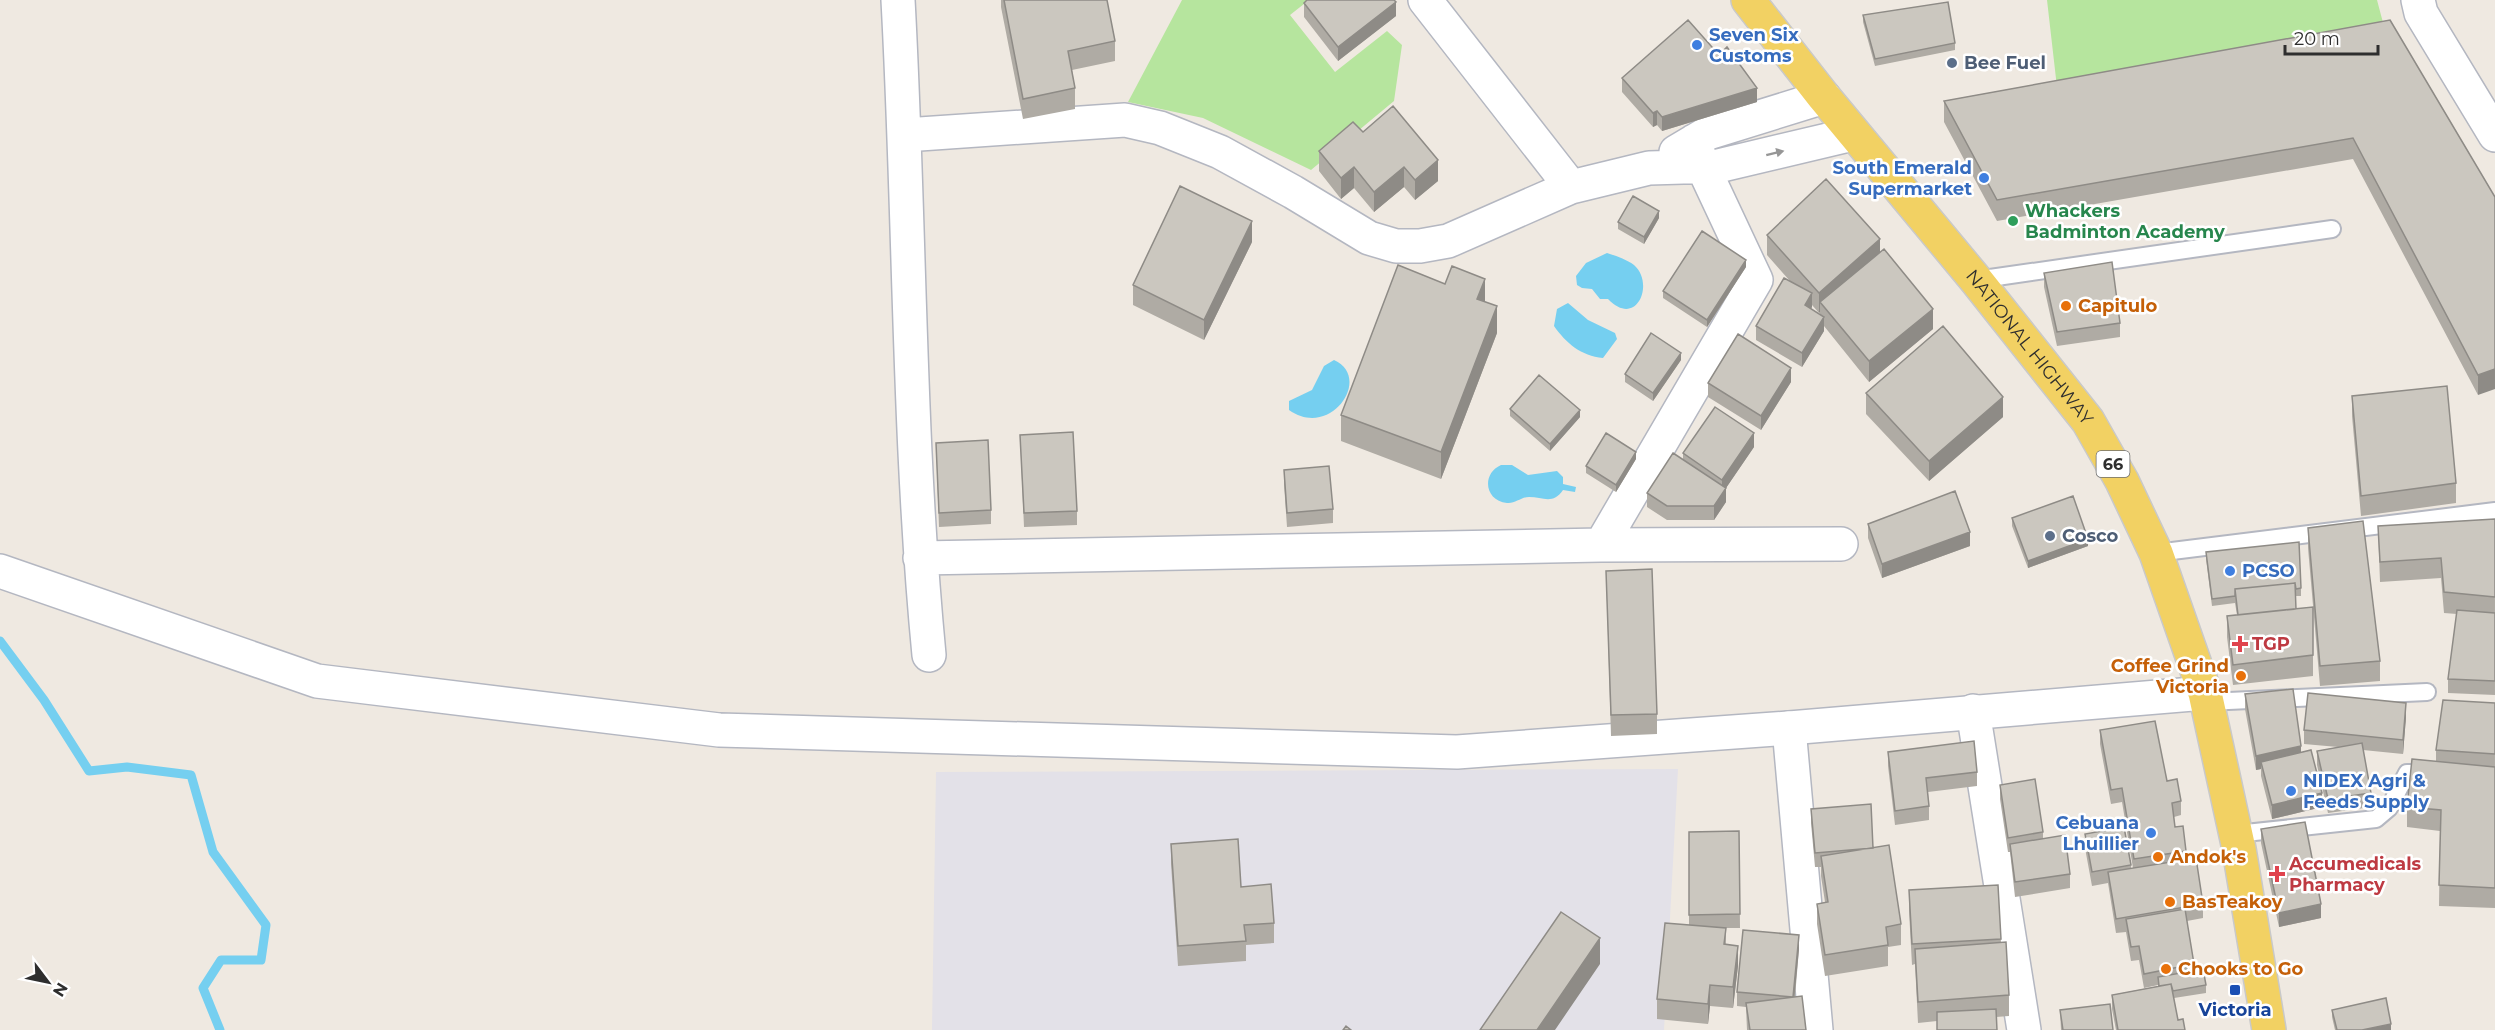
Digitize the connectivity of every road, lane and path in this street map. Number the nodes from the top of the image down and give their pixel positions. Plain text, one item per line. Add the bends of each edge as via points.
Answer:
1 (898, 0) edge
2 (1425, 0) edge
3 (1748, 0) edge
4 (2418, 0) edge
5 (1824, 97) junction
6 (1854, 134) junction
7 (905, 135) junction
8 (2495, 135) edge
9 (1699, 154) junction
10 (1571, 187) junction
11 (2332, 228) dead end
12 (1976, 280) junction
13 (2495, 511) edge
14 (1841, 544) dead end
15 (1601, 545) junction
16 (2156, 554) junction
17 (920, 558) junction
18 (0, 571) edge
19 (929, 655) dead end
20 (2427, 692) dead end
21 (2206, 697) junction
22 (1973, 711) junction
23 (1789, 728) junction
24 (2449, 774) edge
25 (2236, 834) junction
26 (1816, 1030) edge
27 (2024, 1030) edge
28 (2269, 1030) edge

1 - 7 street
2 - 10 street
3 - 5 main road, NATIONAL HIGHWAY / 66
4 - 8 street via 2421,13
5 - 6 main road, NATIONAL HIGHWAY / 66
5 - 9 street via 1708,133
9 -> 6 street via 1718,166
6 - 12 main road, NATIONAL HIGHWAY / 66
7 - 10 street via 1125,120 1220,153 1369,238 1396,246 1448,241
7 - 17 street
9 - 10 street
9 - 15 street via 1756,280
11 - 12 lane
12 - 16 main road, NATIONAL HIGHWAY / 66 via 2088,421
13 - 16 lane
14 - 15 street
15 - 17 street
16 - 21 main road, NATIONAL HIGHWAY / 66
17 - 19 street
18 - 23 street via 317,681 719,730 1457,752
20 - 21 lane
21 - 22 street
21 - 25 main road, NATIONAL HIGHWAY / 66
22 - 23 street
22 - 27 street
23 - 26 street
24 - 25 lane via 2407,773 2389,808 2376,819
25 - 28 main road, NATIONAL HIGHWAY / 66

